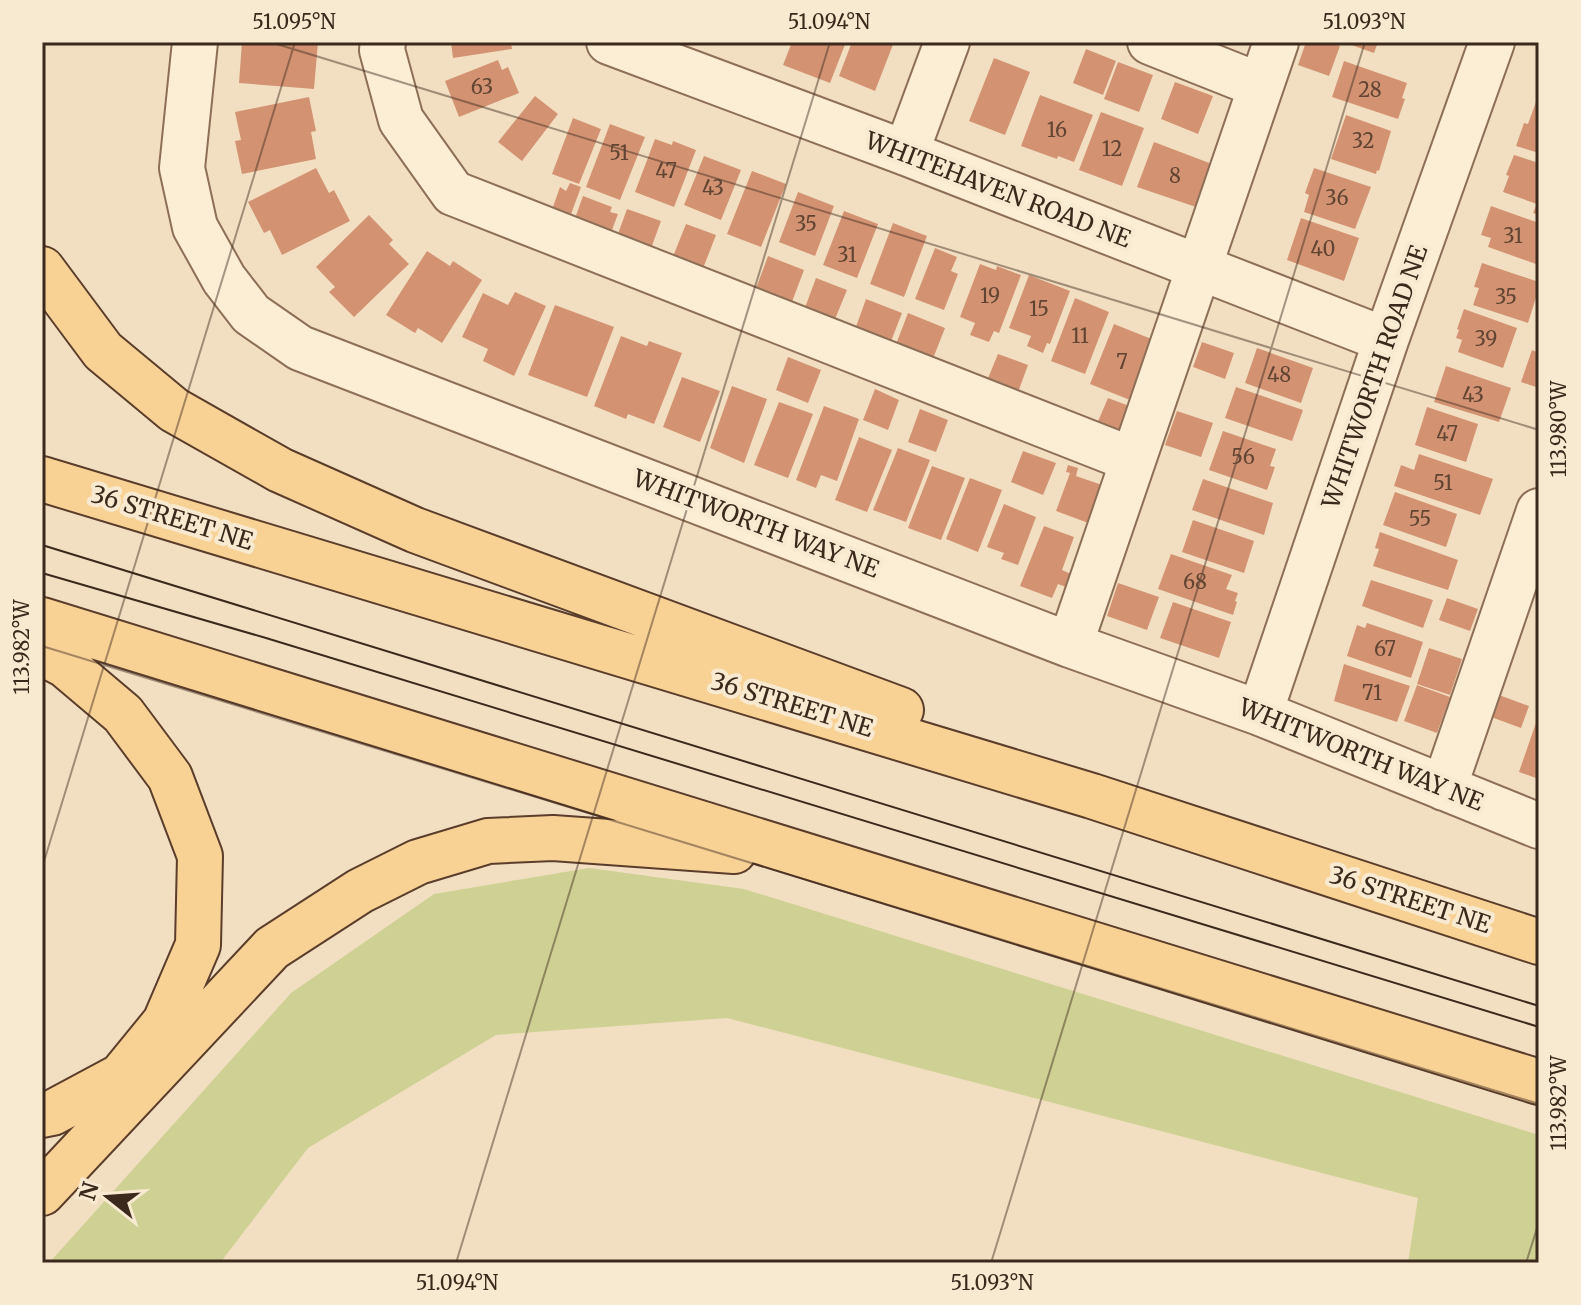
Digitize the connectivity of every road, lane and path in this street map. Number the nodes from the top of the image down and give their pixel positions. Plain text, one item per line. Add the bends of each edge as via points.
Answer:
1 (195, 42) edge
2 (383, 42) edge
3 (609, 42) edge
4 (947, 42) edge
5 (1150, 42) edge
6 (1276, 42) edge
7 (1492, 42) edge
8 (1261, 86) junction
9 (906, 153) junction
10 (1199, 268) junction
11 (42, 269) edge
12 (1386, 340) junction
13 (1133, 460) junction
14 (42, 479) edge
15 (1539, 511) edge
16 (42, 620) edge
17 (1070, 645) junction
18 (42, 653) edge
19 (1260, 713) junction
20 (1444, 788) junction
21 (1092, 796) junction
22 (1539, 826) edge
23 (811, 857) junction
24 (1539, 942) edge
25 (1539, 1082) edge
26 (42, 1115) edge
27 (42, 1193) edge

1 - 17 street, WHITWORTH WAY NE via 182,168 195,227 251,314 300,348
2 - 13 street via 401,120 453,193
3 - 9 street, WHITEHAVEN ROAD NE
4 - 9 street
5 - 8 street
6 - 8 street
7 - 12 street, WHITWORTH ROAD NE
8 - 10 street
9 - 10 street, WHITEHAVEN ROAD NE
10 - 12 street, WHITEHAVEN ROAD NE
10 - 13 street
11 - 21 main road via 103,351 174,410 280,470 415,530 1015,753
12 - 19 street, WHITWORTH ROAD NE
13 - 17 street
14 - 21 main road, 36 STREET NE
15 - 20 street
16 - 23 main road
17 - 19 street, WHITWORTH WAY NE
18 - 26 main road via 65,665 123,714 170,777 200,856 198,945 165,1022 121,1076
19 - 20 street, WHITWORTH WAY NE
20 - 22 street, WHITWORTH WAY NE
21 - 24 main road, 36 STREET NE
23 - 25 main road
23 - 27 main road via 553,838 488,841 418,862 360,891 272,948

